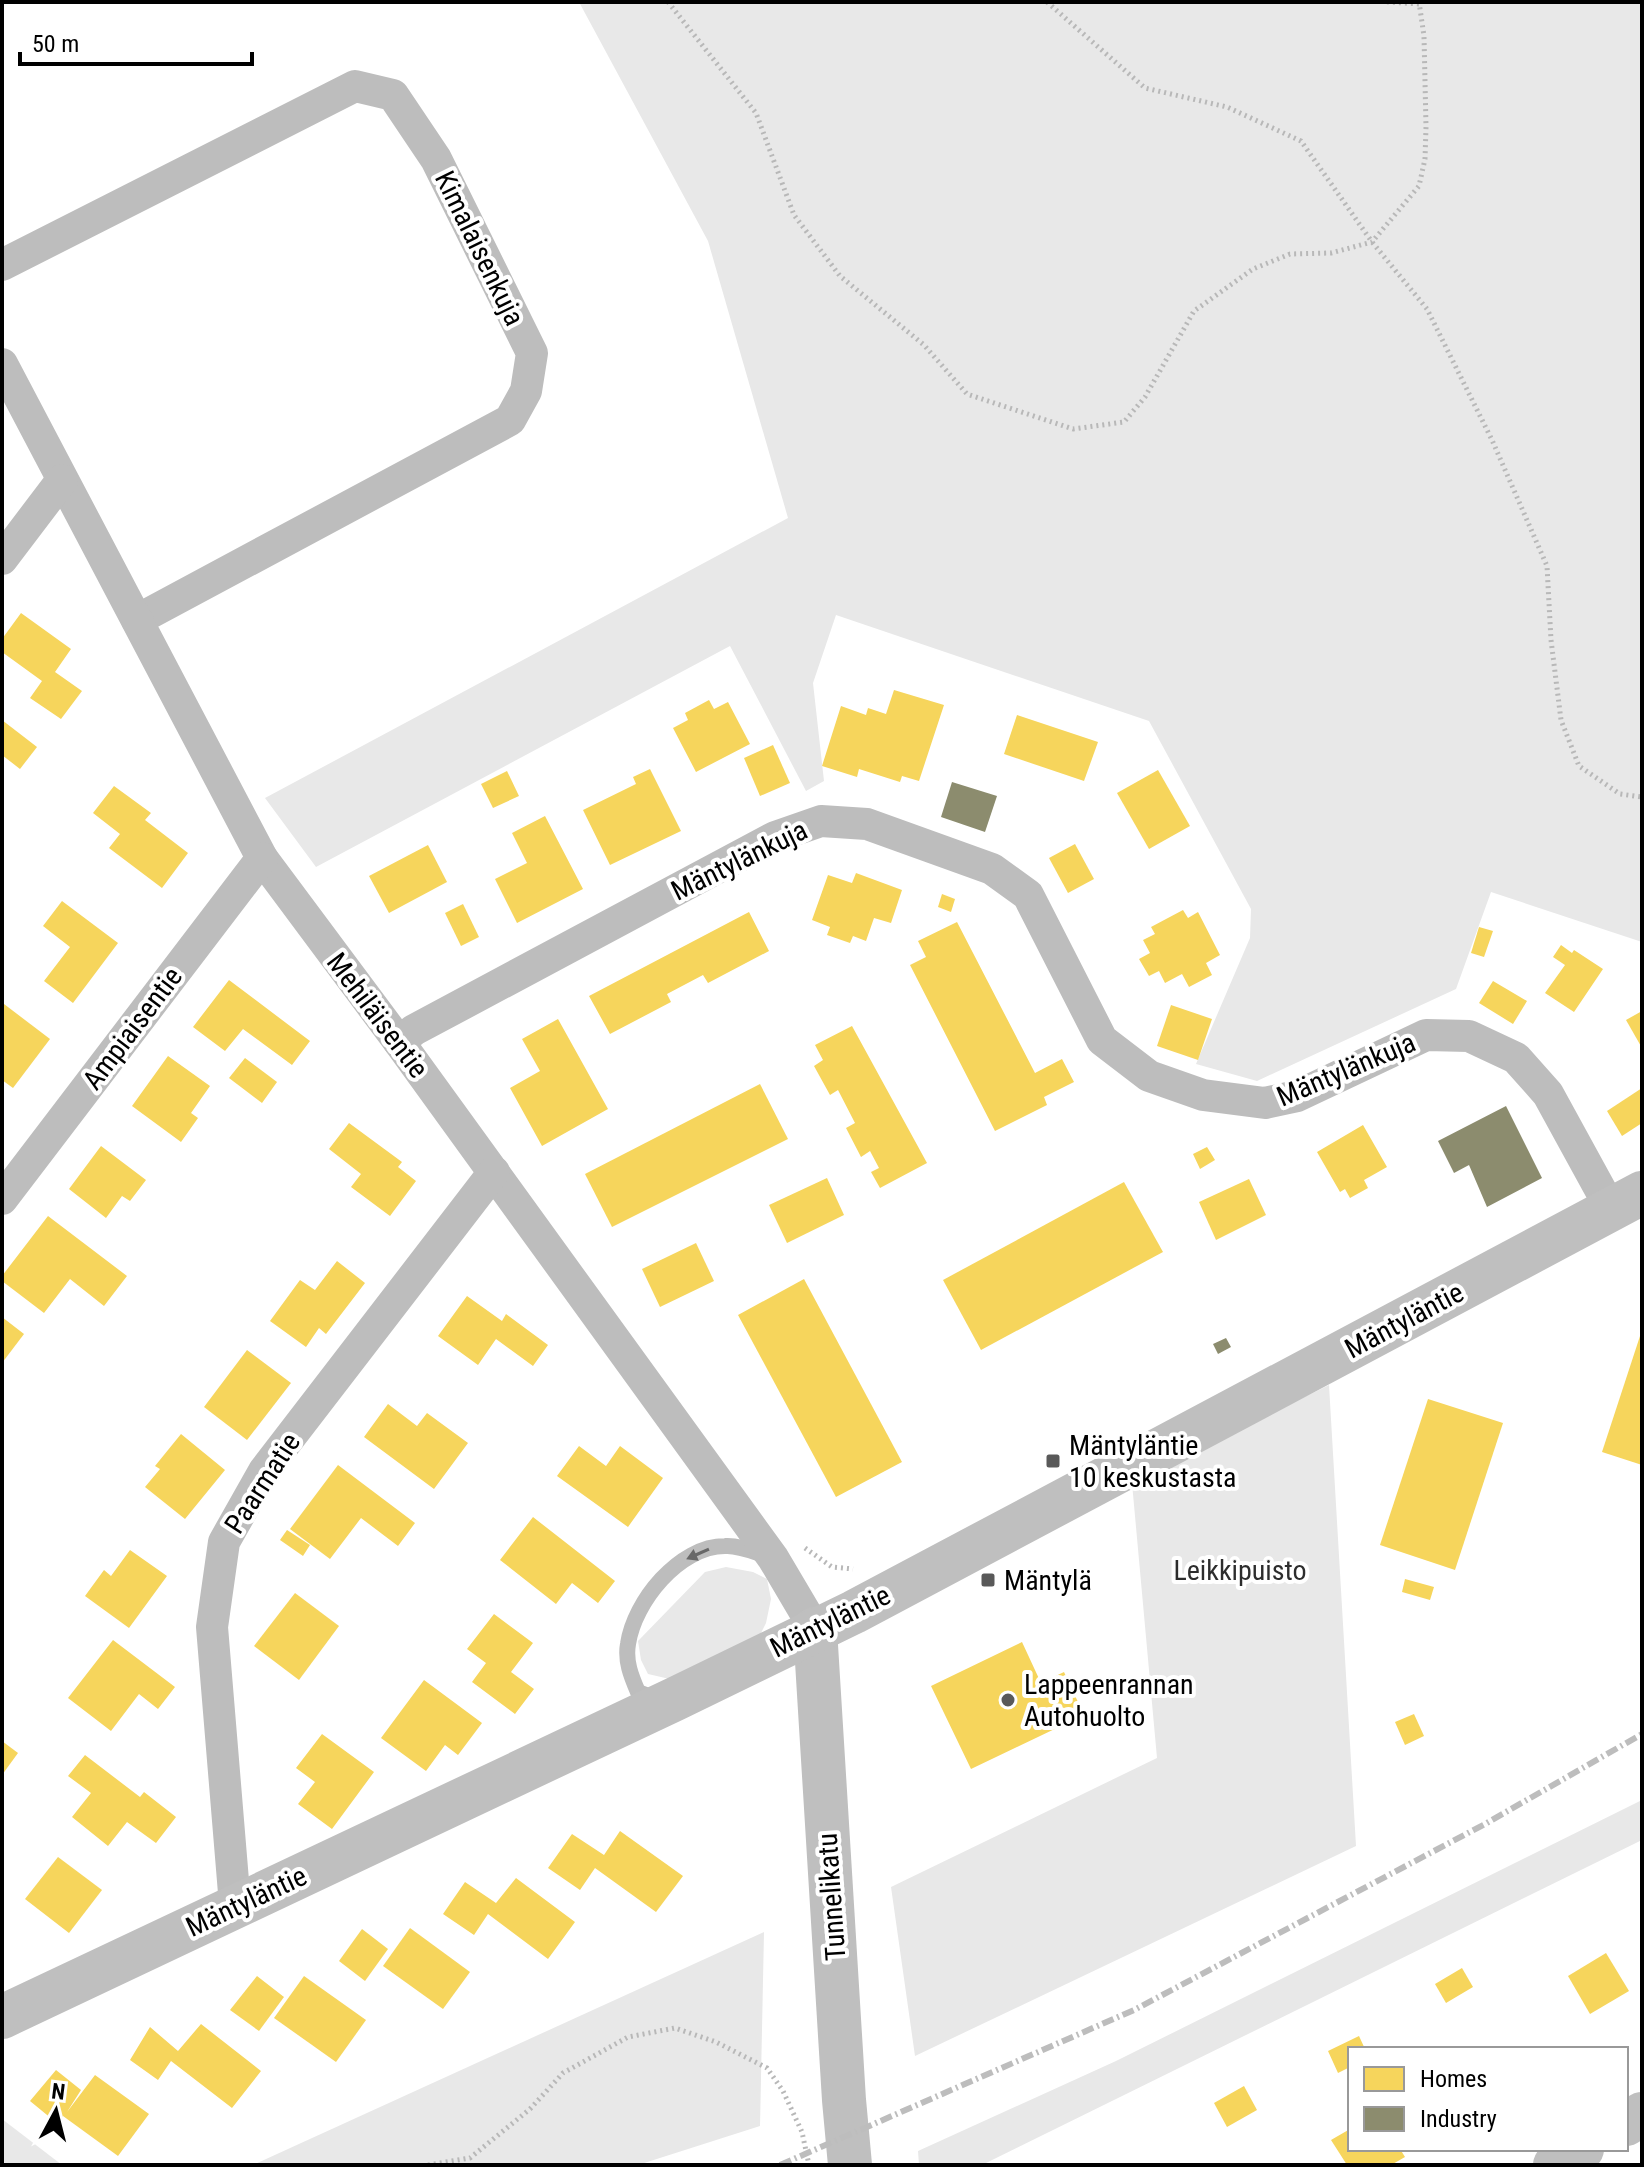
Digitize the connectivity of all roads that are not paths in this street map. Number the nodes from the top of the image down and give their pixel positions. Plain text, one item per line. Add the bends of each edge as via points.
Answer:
1 (2, 265) edge
2 (2, 364) edge
3 (62, 480) junction
4 (2, 559) edge
5 (137, 620) junction
6 (262, 858) junction
7 (399, 1042) junction
8 (494, 1172) junction
9 (2, 1199) edge
10 (1627, 1201) edge
11 (786, 1551) junction
12 (834, 1620) junction
13 (675, 1699) junction
14 (235, 1905) junction
15 (2, 2017) edge
16 (1579, 2151) edge
17 (850, 2165) edge
18 (1555, 2165) edge

1 - 5 street, Kimalaisenkuja via 355,86 393,95 436,159 532,353 526,391 510,420
2 - 3 street, Mehiläisentie
3 - 4 street
3 - 5 street, Mehiläisentie
5 - 6 street, Mehiläisentie
6 - 7 street, Mehiläisentie
6 - 9 street, Ampiaisentie
7 - 8 street, Mehiläisentie
7 - 10 street, Mäntylänkuja via 775,837 821,821 867,824 992,869 1028,895 1102,1040 1149,1076 1203,1095 1265,1103 1297,1096 1426,1035 1469,1036 1516,1058
8 - 11 street, Mehiläisentie
8 - 14 street, Paarmatie via 264,1471 224,1542 212,1627
10 - 12 street, Mäntyläntie
11 - 12 street, Mehiläisentie
11 -> 13 lane via 725,1545 705,1550 670,1571 643,1602 627,1647 629,1672 638,1692 657,1700
12 - 13 street, Mäntyläntie
12 - 17 street, Tunnelikatu via 844,2100
13 - 14 street, Mäntyläntie
14 - 15 street, Mäntyläntie
16 - 18 street

